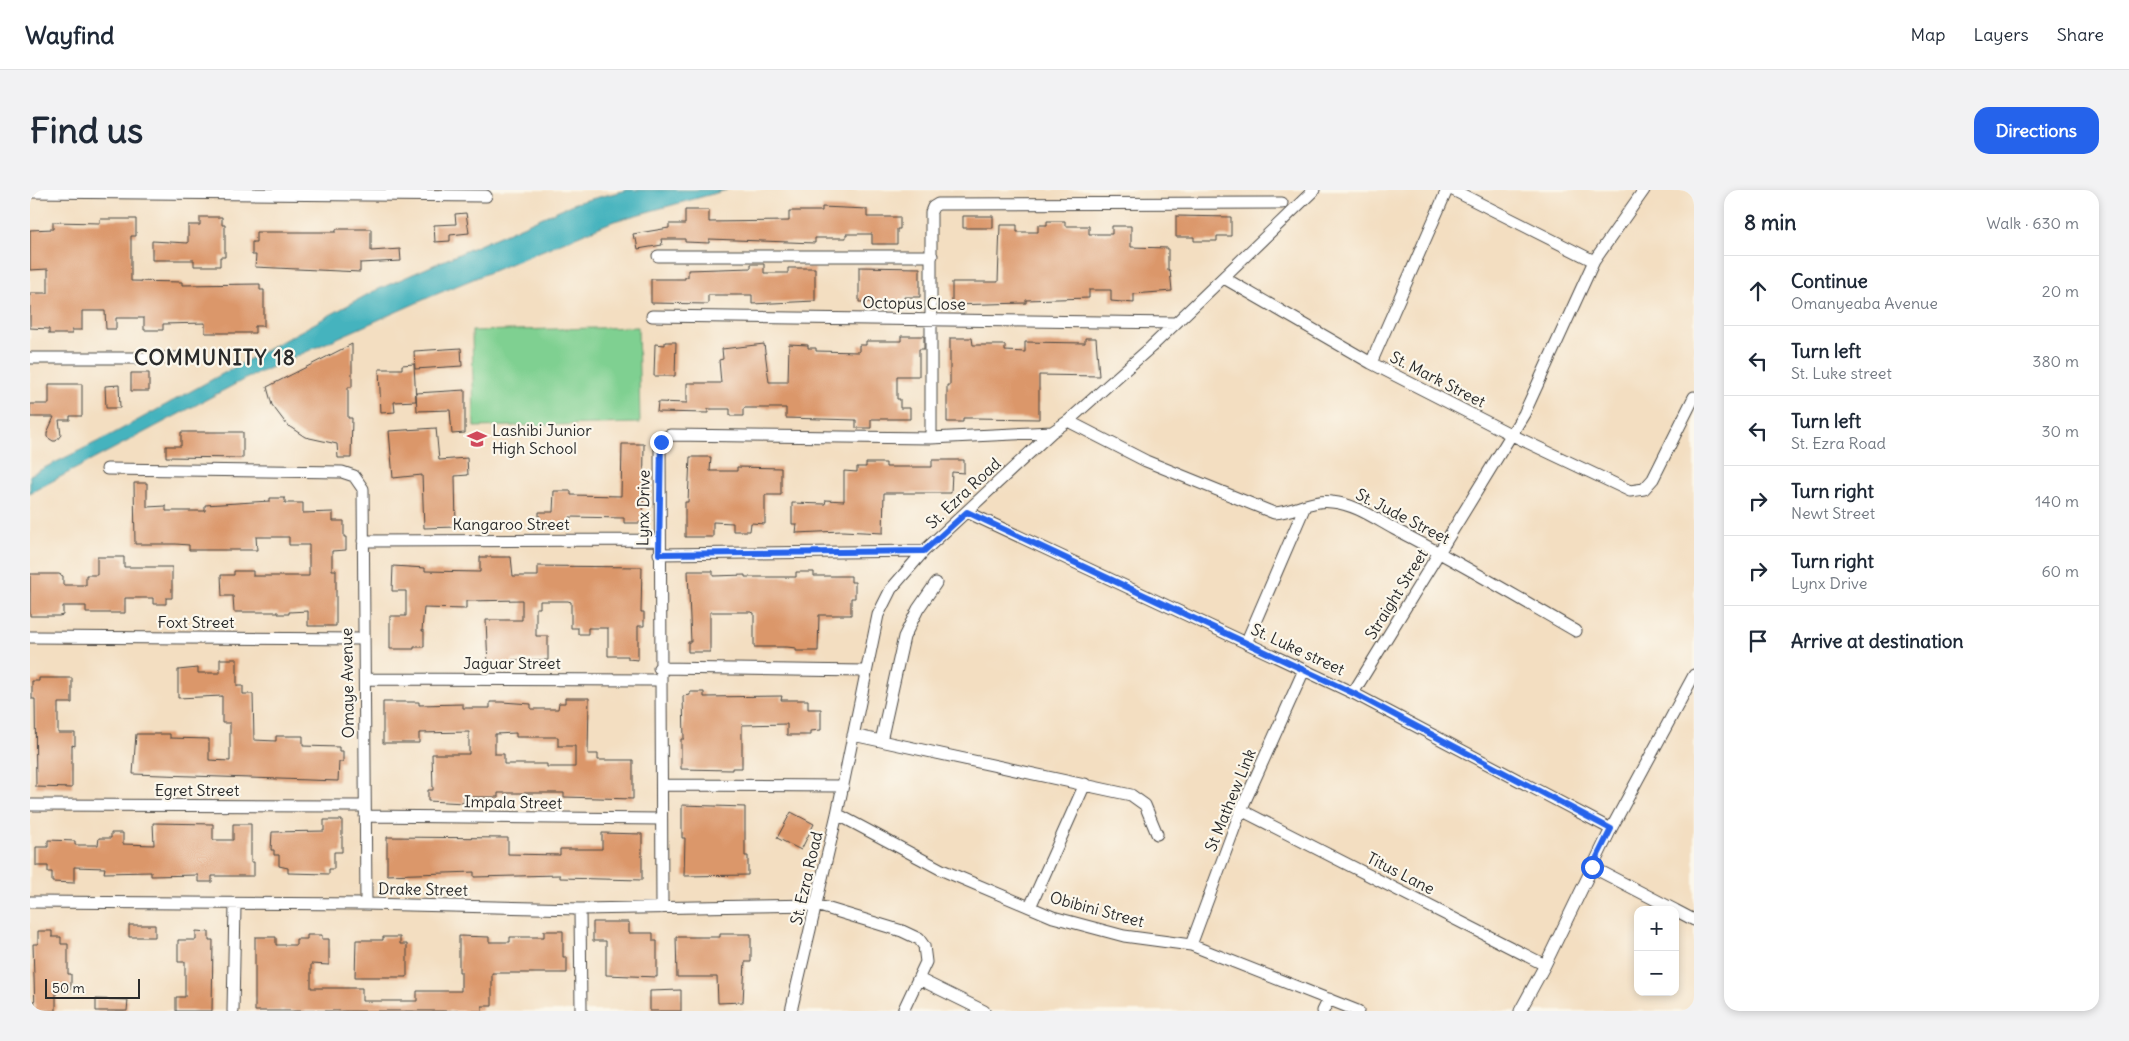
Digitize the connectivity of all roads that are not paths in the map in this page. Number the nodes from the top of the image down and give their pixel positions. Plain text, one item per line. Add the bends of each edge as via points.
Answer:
1 (1282, 190) edge
2 (1314, 190) edge
3 (1446, 190) edge
4 (1453, 190) edge
5 (1644, 190) edge
6 (30, 192) edge
7 (306, 193) edge
8 (486, 196) dead end
9 (1282, 203) junction
10 (1283, 220) junction
11 (658, 256) dead end
12 (932, 256) junction
13 (1594, 261) junction
14 (1224, 278) junction
15 (652, 316) dead end
16 (931, 320) junction
17 (1176, 323) junction
18 (30, 358) edge
19 (180, 358) dead end
20 (1371, 362) junction
21 (1694, 397) edge
22 (1068, 421) junction
23 (1052, 432) junction
24 (1512, 435) junction
25 (931, 438) junction
26 (107, 469) dead end
27 (1305, 506) junction
28 (967, 512) junction
29 (659, 540) junction
30 (363, 541) junction
31 (924, 551) junction
32 (1441, 553) junction
33 (659, 554) junction
34 (936, 584) dead end
35 (1576, 631) dead end
36 (30, 637) edge
37 (362, 639) junction
38 (1246, 643) junction
39 (1304, 670) junction
40 (865, 671) junction
41 (659, 674) junction
42 (1694, 675) edge
43 (365, 679) junction
44 (1353, 693) junction
45 (1689, 695) edge
46 (854, 735) junction
47 (881, 741) junction
48 (1085, 784) junction
49 (662, 785) junction
50 (841, 786) junction
51 (30, 805) edge
52 (1241, 810) junction
53 (365, 811) junction
54 (837, 814) junction
55 (661, 819) junction
56 (1611, 829) junction
57 (1158, 834) dead end
58 (1592, 867) junction
59 (30, 902) edge
60 (366, 904) junction
61 (235, 905) junction
62 (816, 905) junction
63 (1667, 906) edge
64 (1030, 907) junction
65 (662, 908) junction
66 (580, 909) junction
67 (1679, 912) edge
68 (1694, 920) edge
69 (1191, 945) junction
70 (1545, 965) junction
71 (919, 979) junction
72 (1329, 999) junction
73 (233, 1011) edge
74 (581, 1011) edge
75 (791, 1011) edge
76 (903, 1011) edge
77 (984, 1011) edge
78 (1323, 1011) edge
79 (1358, 1011) edge
80 (1520, 1011) edge

1 - 9 street
2 - 10 street, St. Ezra Road
3 - 20 street
4 - 13 street
5 - 13 street, Straight Street
6 - 7 street
7 - 8 street
9 - 10 street
9 - 12 street via 938,204 931,212
10 - 14 street, St. Ezra Road
11 - 12 street
12 - 16 street
13 - 24 street, Straight Street
14 - 17 street, St. Ezra Road
14 - 20 street, St. Mark Street
15 - 16 street, Octopus Close
16 - 17 street, Octopus Close
16 - 25 street
17 - 22 street, St. Ezra Road
18 - 19 street
20 - 24 street, St. Mark Street
21 - 24 street, St. Mark Street via 1653,479 1644,489 1630,491
22 - 23 street, St. Ezra Road
22 - 27 street, St. Jude Street via 1146,461 1274,513 1288,513
23 - 25 street, Lynx Drive
23 - 28 street, St. Ezra Road
24 - 32 street, Straight Street
25 - 29 street, Lynx Drive via 666,436 660,447
26 - 30 street, Omaye Avenue via 342,472 354,476 363,489
27 - 32 street, St. Jude Street via 1332,502 1351,506
27 - 38 street
28 - 31 street, St. Ezra Road
28 - 38 street, St. Luke street
29 - 30 street, Kangaroo Street
29 - 33 street, Lynx Drive
30 - 37 street, Omaye Avenue
31 - 33 street
31 - 40 street, St. Ezra Road via 891,589 878,615
32 - 35 street, St. Jude Street
32 - 44 street, Straight Street
33 - 41 street, Lynx Drive
34 - 47 street via 918,609 904,638
36 - 37 street, Foxt Street
37 - 43 street, Omaye Avenue
38 - 39 street, St. Luke street
39 - 44 street, St. Luke street
39 - 52 street, St Mathew Link
40 - 41 street, Jaguar Street
40 - 46 street, St. Ezra Road
41 - 43 street, Jaguar Street
41 - 49 street, Lynx Drive
42 - 45 street
43 - 53 street, Omaye Avenue
44 - 56 street, St. Luke street
45 - 56 street
46 - 47 street
46 - 50 street, St. Ezra Road
47 - 48 street
48 - 57 street via 1141,800
48 - 64 street
49 - 50 street
49 - 55 street, Lynx Drive
50 - 54 street, St. Ezra Road
51 - 53 street, Egret Street
52 - 69 street, St Mathew Link
52 - 70 street, Titus Lane
53 - 55 street, Impala Street
53 - 60 street, Omaye Avenue
54 - 62 street, St. Ezra Road
54 - 64 street, Obibini Street via 942,870
55 - 65 street, Lynx Drive
56 - 58 street
58 - 63 street
58 - 70 street
59 - 61 street, Drake Street
60 - 61 street, Drake Street
60 - 66 street, Drake Street
61 - 73 street
62 - 65 street, Drake Street
62 - 71 street, Drake Street via 919,939 924,946 926,962
62 - 75 street, St. Ezra Road
64 - 69 street, Obibini Street via 1053,917 1124,936
65 - 66 street, Drake Street
66 - 74 street
67 - 68 street
69 - 72 street, Obibini Street
70 - 80 street
71 - 76 street
71 - 77 street
72 - 78 street
72 - 79 street, Obibini Street

